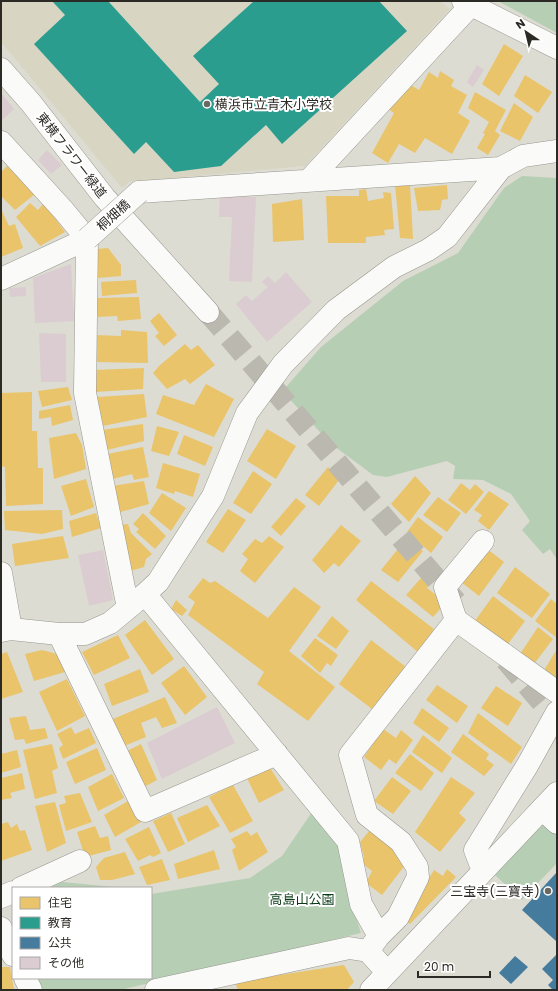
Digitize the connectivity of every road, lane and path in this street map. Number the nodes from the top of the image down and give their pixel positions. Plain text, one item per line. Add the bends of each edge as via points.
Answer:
1 (467, 3) edge
2 (557, 48) edge
3 (1, 69) edge
4 (1, 142) edge
5 (557, 151) edge
6 (501, 168) junction
7 (309, 180) junction
8 (87, 238) junction
9 (1, 279) edge
10 (208, 312) tunnel mouth
11 (483, 541) dead end
12 (1, 573) edge
13 (145, 594) junction
14 (128, 608) junction
15 (456, 620) junction
16 (6, 630) edge
17 (59, 634) junction
18 (557, 692) edge
19 (557, 712) edge
20 (277, 754) junction
21 (557, 793) edge
22 (549, 816) edge
23 (356, 823) junction
24 (80, 861) dead end
25 (483, 870) junction
26 (23, 887) edge
27 (12, 892) edge
28 (1, 897) edge
29 (1, 928) edge
30 (373, 943) junction
31 (12, 953) edge
32 (387, 972) junction
33 (25, 979) edge
34 (31, 990) edge
35 (156, 990) edge
36 (371, 990) edge

1 - 2 street
1 - 7 street
3 - 10 street, 東横フラワー緑道 via 31,103 105,198
4 - 8 street
5 - 6 street via 523,156
6 - 7 street
6 - 13 street via 447,237 394,267 336,310 283,364 247,413 213,496 158,582
7 - 8 street, 桐畑橋, bridge via 139,192
8 - 9 street, 桐畑橋
8 - 14 street via 85,393
11 - 15 street via 446,587
12 - 16 street
13 - 14 street
13 - 20 street
14 - 17 street via 110,622 86,634
15 - 18 street
15 - 23 street via 350,755
16 - 17 street
17 - 20 street via 144,812
19 - 25 street via 528,766 475,850
20 - 23 street
21 - 22 street
22 - 25 street
23 - 30 street via 348,841 361,904
23 - 30 street via 401,842 417,867 418,877 398,916
24 - 26 street
25 - 32 street
27 - 28 street
29 - 31 street
30 - 32 street
30 - 35 street
32 - 36 street
33 - 34 street

